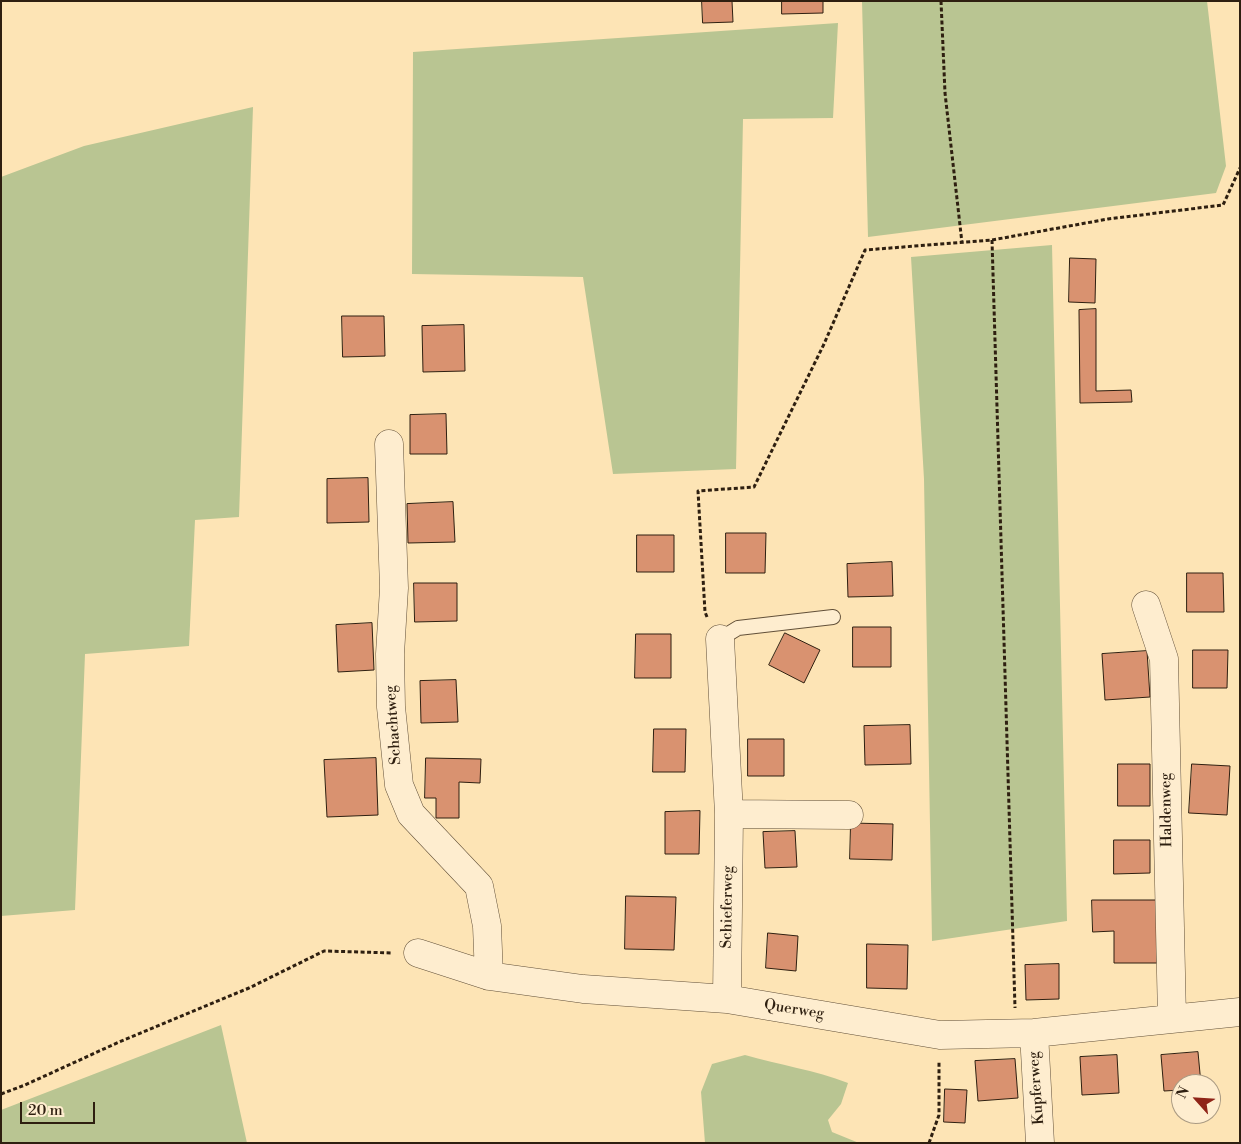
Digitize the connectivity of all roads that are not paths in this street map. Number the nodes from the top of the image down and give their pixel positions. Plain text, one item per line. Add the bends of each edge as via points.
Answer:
1 (390, 444) dead end
2 (1146, 605) dead end
3 (833, 617) dead end
4 (720, 639) joint
5 (729, 814) junction
6 (849, 815) dead end
7 (418, 953) road end
8 (489, 976) junction
9 (727, 999) junction
10 (1240, 1012) edge
11 (1172, 1018) junction
12 (1025, 1033) junction
13 (1040, 1143) edge

1 - 8 street, Schachtweg via 394,588 391,707 399,785 411,814 479,886 487,926
2 - 11 street, Haldenweg via 1164,660
3 - 4 lane via 738,628
4 - 5 street, Schieferweg
5 - 6 street
5 - 9 street, Schieferweg
7 - 8 street, Querweg
8 - 9 street, Querweg via 583,989
9 - 12 street, Querweg via 940,1035
10 - 11 street, Querweg
11 - 12 street, Querweg
12 - 13 street, Kupferweg

